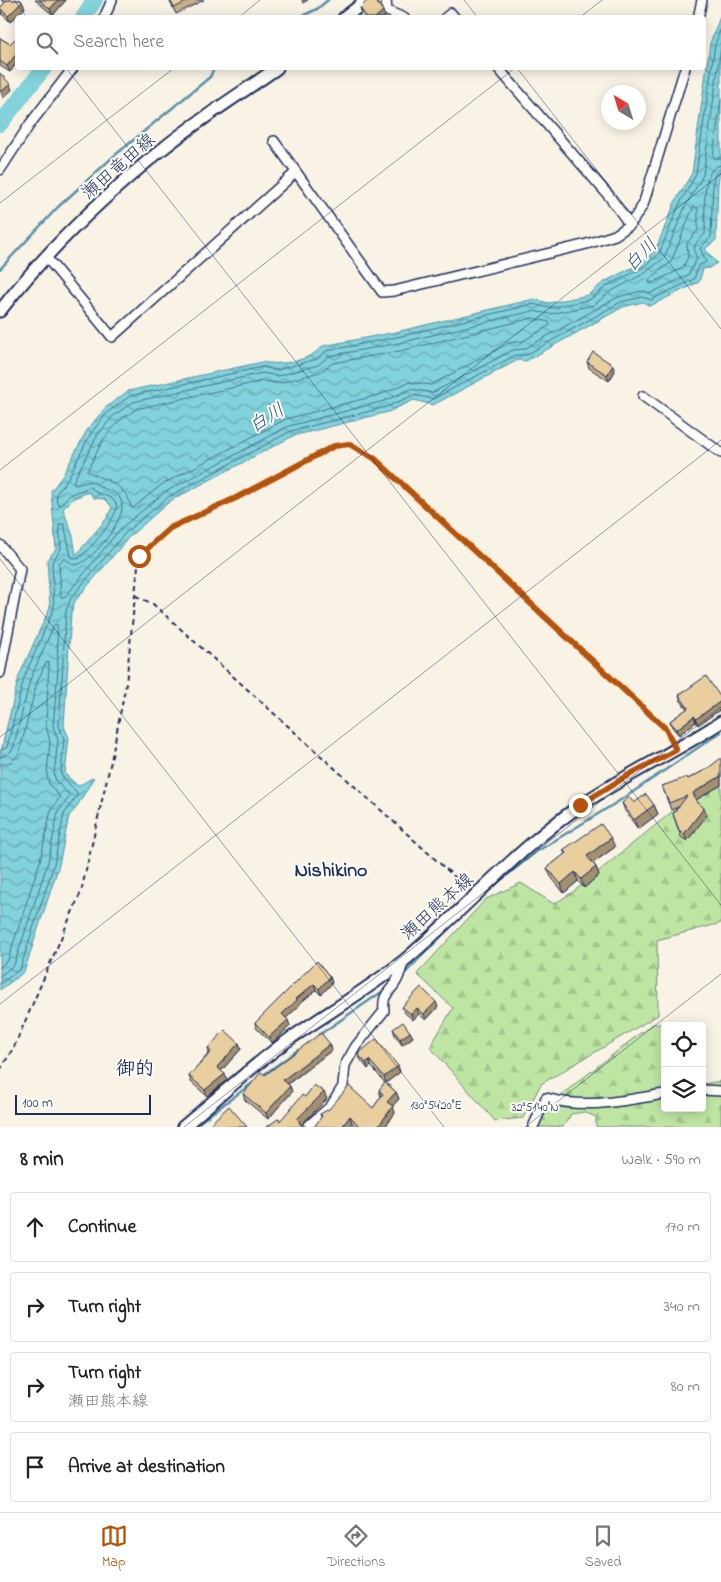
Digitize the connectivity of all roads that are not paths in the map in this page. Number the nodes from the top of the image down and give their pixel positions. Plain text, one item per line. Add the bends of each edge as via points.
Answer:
1 (112, 0) edge
2 (366, 0) edge
3 (386, 0) edge
4 (702, 0) edge
5 (105, 15) edge
6 (348, 15) edge
7 (398, 15) edge
8 (699, 15) edge
9 (72, 70) edge
10 (274, 70) edge
11 (500, 70) edge
12 (684, 70) edge
13 (274, 141) dead end
14 (0, 170) edge
15 (295, 173) junction
16 (630, 225) junction
17 (46, 258) junction
18 (0, 311) edge
19 (643, 396) dead end
20 (721, 453) edge
21 (0, 545) edge
22 (0, 673) edge
23 (721, 722) edge
24 (405, 960) junction
25 (706, 1090) edge
26 (721, 1091) edge
27 (661, 1095) edge
28 (183, 1127) edge
29 (307, 1127) edge
30 (533, 1127) edge

1 - 5 street
2 - 6 main road
3 - 7 street via 387,10
4 - 8 street
9 - 14 street via 30,124
10 - 17 main road, 瀬田竜田線 via 153,157 118,186
11 - 16 street via 609,196
12 - 16 street via 652,181 643,205
13 - 15 street
15 - 16 street via 382,292 587,244 615,235
15 - 17 street via 112,337
17 - 18 main road, 瀬田竜田線
19 - 20 street
21 - 22 street via 20,569
23 - 24 main road, 瀬田熊本線 via 580,805 532,844
24 - 28 main road, 瀬田熊本線 via 328,1016 291,1038
24 - 29 street via 397,981 386,993 384,1012 345,1065 343,1086 331,1106
25 - 26 street
27 - 30 street via 590,1105 546,1098

